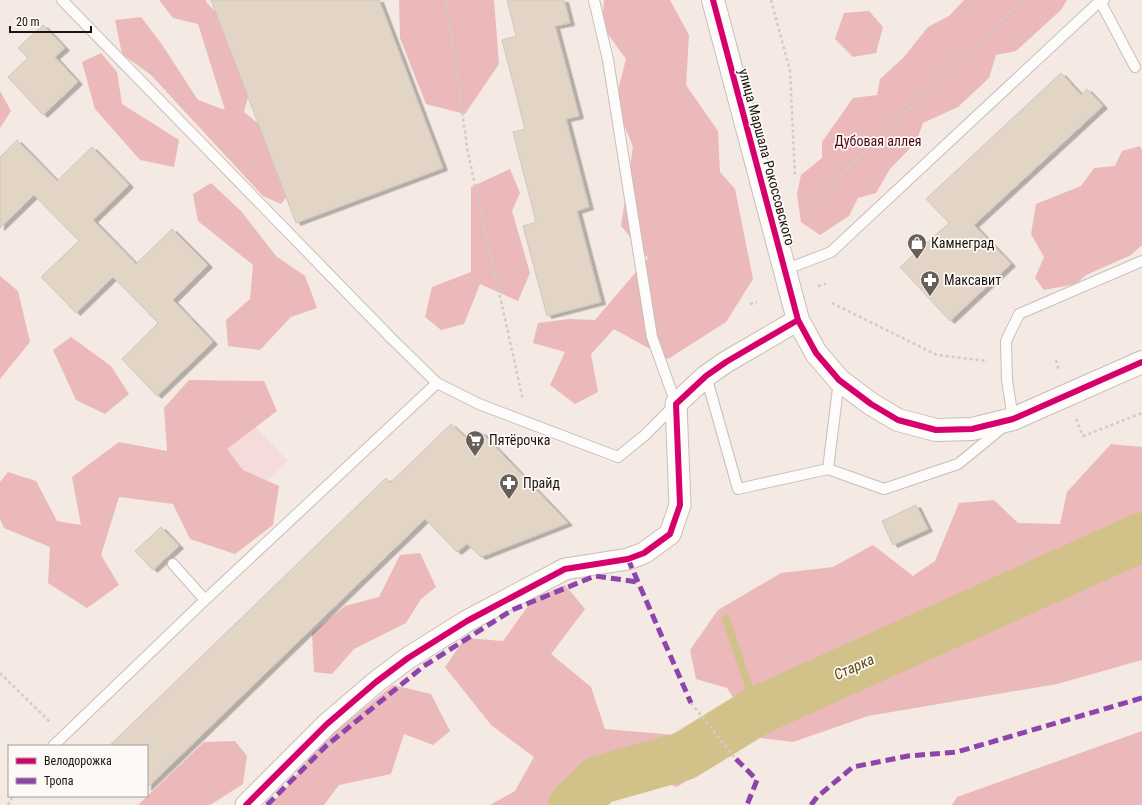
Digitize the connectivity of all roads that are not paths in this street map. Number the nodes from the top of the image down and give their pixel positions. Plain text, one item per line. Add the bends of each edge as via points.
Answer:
1 (62, 0) edge
2 (594, 0) edge
3 (713, 0) edge
4 (1102, 1) edge
5 (1135, 67) dead end
6 (1142, 261) edge
7 (784, 270) junction
8 (798, 320) junction
9 (1142, 362) edge
10 (706, 376) junction
11 (839, 380) junction
12 (436, 384) junction
13 (676, 404) junction
14 (1013, 419) junction
15 (828, 469) junction
16 (173, 564) dead end
17 (205, 600) junction
18 (54, 745) edge
19 (246, 805) edge

1 - 12 lane
2 - 13 lane via 608,60 652,337
3 - 7 street, улица Маршала Рокоссовского
4 - 5 lane
4 - 7 lane via 831,252
6 - 14 lane via 1019,314 1006,342 1007,380
7 - 8 street, улица Маршала Рокоссовского
8 - 10 street
8 - 11 street, улица Маршала Рокоссовского via 816,353
9 - 14 street, улица Маршала Рокоссовского
10 - 13 street
10 - 15 lane via 738,490
11 - 14 street, улица Маршала Рокоссовского via 898,420 936,430 972,429
11 - 15 lane
12 - 13 lane via 478,404 618,457
12 - 17 lane
13 - 19 street via 680,505 670,534 644,553 628,559 565,569 467,621 408,658 327,724
14 - 15 lane via 958,464 884,489
16 - 17 lane
17 - 18 lane

